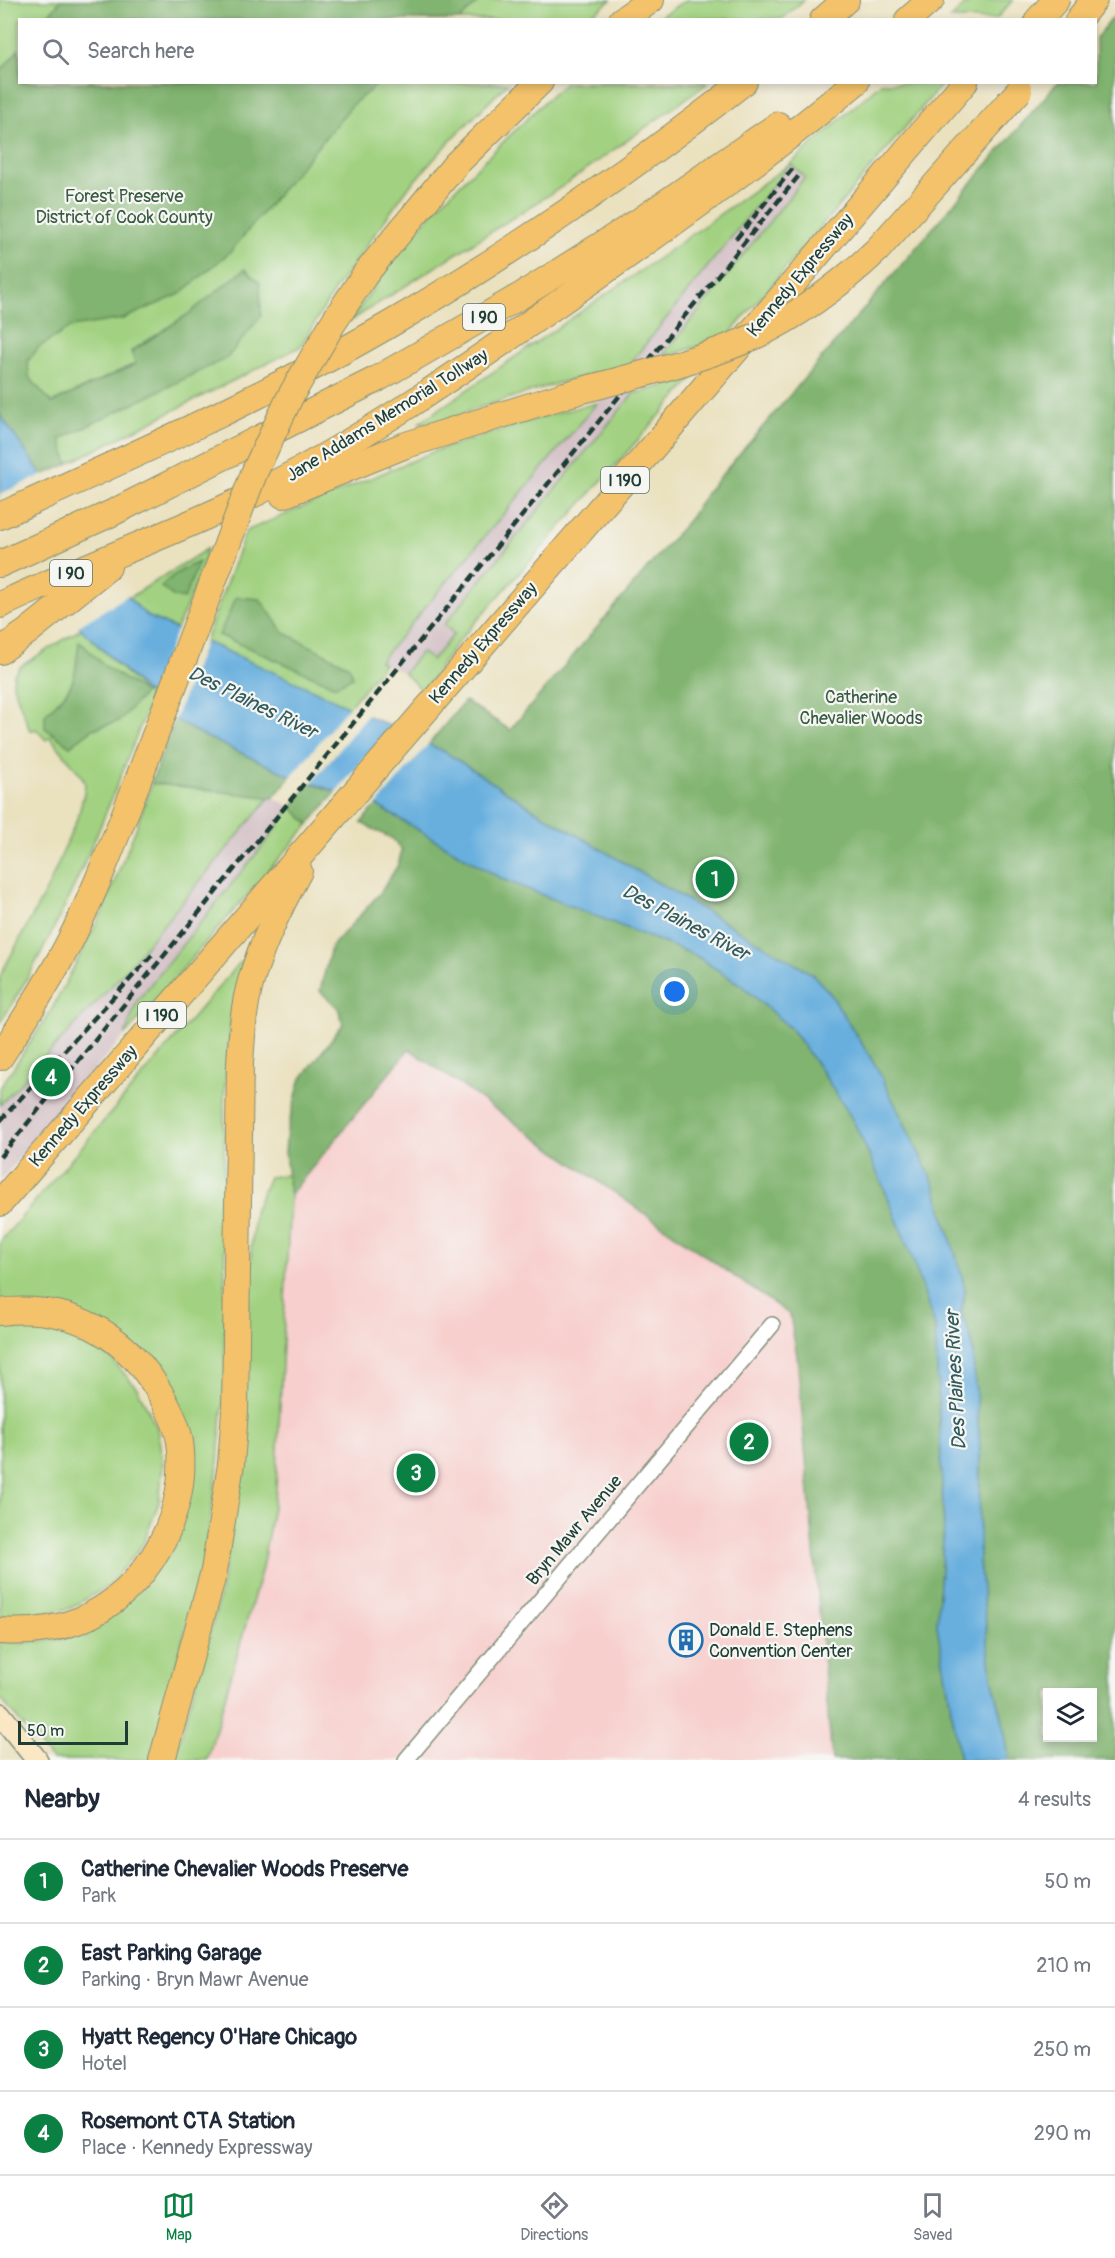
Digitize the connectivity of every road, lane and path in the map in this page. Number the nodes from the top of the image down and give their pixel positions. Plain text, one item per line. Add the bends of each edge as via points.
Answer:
1 (651, 0) edge
2 (846, 0) edge
3 (931, 0) edge
4 (948, 0) edge
5 (1036, 0) edge
6 (1056, 0) edge
7 (1094, 0) edge
8 (625, 18) edge
9 (825, 18) edge
10 (910, 18) edge
11 (929, 18) edge
12 (1021, 18) edge
13 (1040, 18) edge
14 (1080, 18) edge
15 (538, 84) edge
16 (741, 84) edge
17 (831, 84) edge
18 (854, 84) edge
19 (963, 84) edge
20 (978, 84) edge
21 (1022, 87) edge
22 (810, 262) junction
23 (216, 512) junction
24 (0, 516) edge
25 (134, 546) junction
26 (0, 564) edge
27 (4, 603) edge
28 (0, 651) edge
29 (323, 828) junction
30 (0, 1057) edge
31 (0, 1203) edge
32 (0, 1312) edge
33 (772, 1324) dead end
34 (0, 1631) edge
35 (0, 1714) edge
36 (37, 1760) edge
37 (162, 1760) edge
38 (406, 1760) edge

1 - 8 highway
2 - 9 highway
3 - 10 highway
4 - 11 highway
5 - 12 highway
6 - 13 highway
7 - 14 highway
15 - 30 highway, bridge via 456,164 366,273 290,397 254,473 99,880 40,994
16 - 24 highway, I 90 via 587,199 378,331 243,402
17 - 26 highway, Jane Addams Memorial Tollway / I 90 via 641,220 377,380 112,513
18 - 23 highway, Jane Addams Memorial Tollway / I 90 via 723,188 432,390 292,475
19 - 22 highway, Kennedy Expressway / I 190
20 - 22 highway
21 - 23 highway, bridge via 853,273 803,310 753,337 403,446 280,496
22 - 29 highway, Kennedy Expressway / I 190
23 - 25 highway, Jane Addams Memorial Tollway / I 90
25 - 27 highway, Jane Addams Memorial Tollway / I 90
25 - 28 highway, I 90
29 - 31 highway, Kennedy Expressway / I 190
29 - 37 highway via 273,920 250,983 244,1017 231,1464 214,1570
32 - 34 highway via 48,1312 106,1332 142,1366 165,1402 176,1425 181,1462 178,1501 170,1525 158,1550 121,1595 81,1620 62,1626
33 - 38 street, Bryn Mawr Avenue
35 - 36 main road

